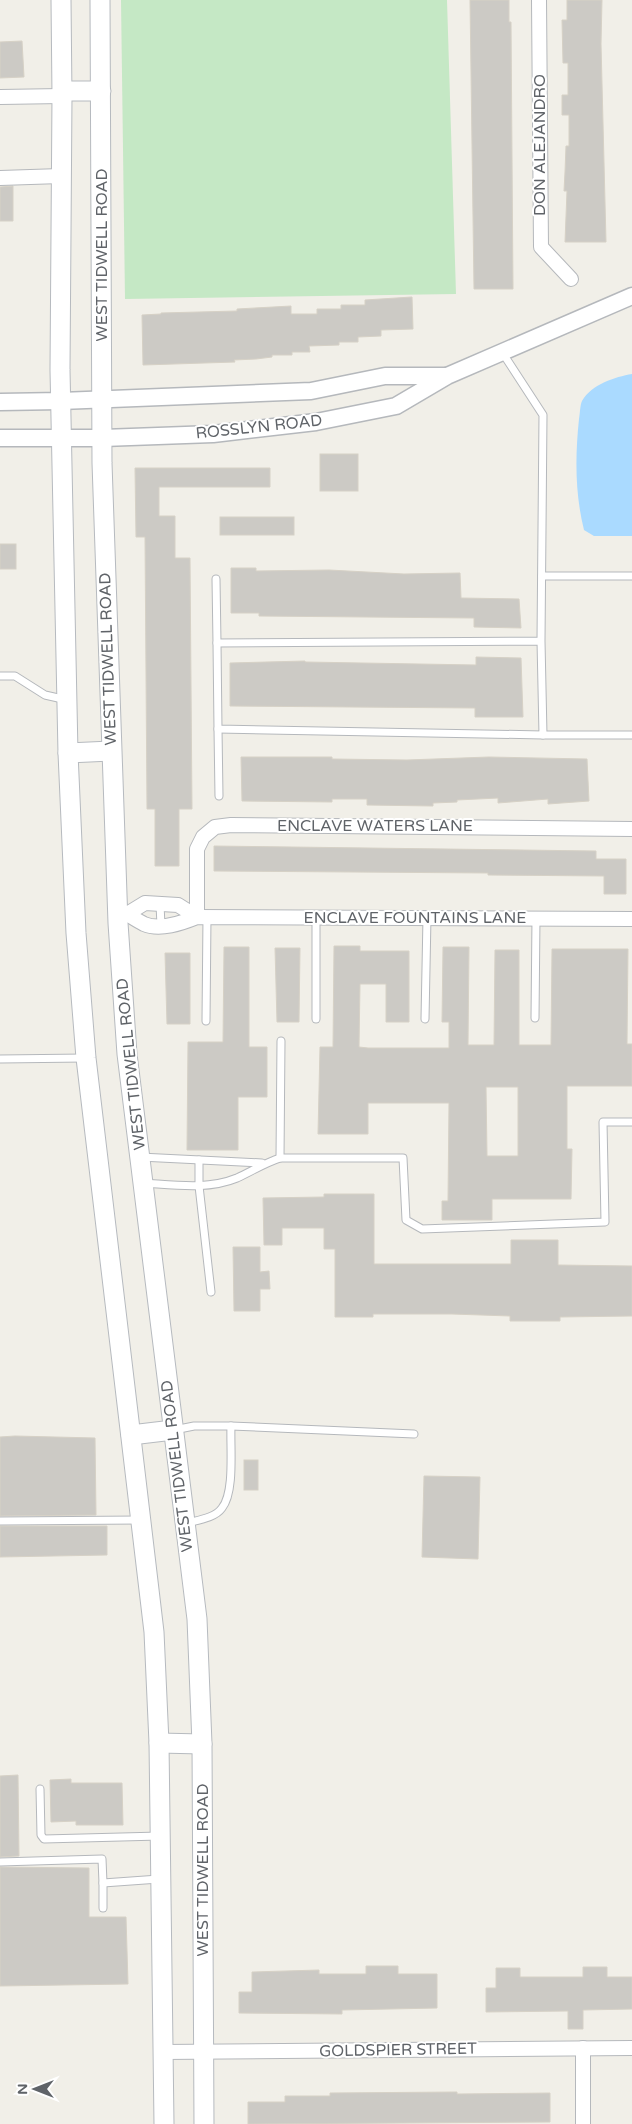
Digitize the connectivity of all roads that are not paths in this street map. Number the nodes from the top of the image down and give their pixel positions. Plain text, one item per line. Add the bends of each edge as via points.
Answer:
1 (61, 0) edge
2 (100, 0) edge
3 (539, 0) edge
4 (101, 91) junction
5 (62, 93) junction
6 (0, 98) edge
7 (61, 176) junction
8 (0, 178) edge
9 (570, 279) dead end
10 (632, 296) edge
11 (502, 352) junction
12 (447, 376) junction
13 (103, 399) junction
14 (60, 401) junction
15 (0, 402) edge
16 (0, 438) edge
17 (61, 438) junction
18 (103, 438) junction
19 (542, 576) junction
20 (632, 576) edge
21 (216, 579) dead end
22 (542, 641) junction
23 (217, 643) junction
24 (0, 676) edge
25 (67, 700) junction
26 (218, 729) junction
27 (543, 735) junction
28 (632, 735) edge
29 (111, 751) junction
30 (68, 752) junction
31 (218, 796) dead end
32 (632, 829) edge
33 (160, 904) junction
34 (122, 914) junction
35 (202, 917) junction
36 (316, 917) junction
37 (427, 917) junction
38 (536, 918) junction
39 (632, 919) edge
40 (161, 926) junction
41 (535, 1018) dead end
42 (316, 1019) dead end
43 (425, 1019) dead end
44 (206, 1021) dead end
45 (281, 1041) dead end
46 (86, 1058) junction
47 (0, 1059) edge
48 (632, 1122) edge
49 (140, 1157) junction
50 (280, 1158) junction
51 (199, 1160) junction
52 (264, 1163) junction
53 (143, 1183) junction
54 (199, 1186) junction
55 (211, 1292) dead end
56 (230, 1426) junction
57 (174, 1430) junction
58 (414, 1434) dead end
59 (131, 1435) junction
60 (141, 1520) junction
61 (0, 1521) edge
62 (184, 1524) junction
63 (159, 1743) junction
64 (202, 1744) junction
65 (40, 1789) dead end
66 (160, 1836) junction
67 (0, 1862) edge
68 (162, 1879) junction
69 (103, 1883) junction
70 (103, 1908) dead end
71 (582, 2048) junction
72 (632, 2048) edge
73 (163, 2052) junction
74 (203, 2052) junction
75 (164, 2124) edge
76 (204, 2124) edge
77 (583, 2124) edge

1 - 5 main road
2 - 4 main road, WEST TIDWELL ROAD
3 - 9 street, DON ALEJANDRO via 542,247
4 - 5 main road
4 - 13 main road, WEST TIDWELL ROAD
5 - 6 street
5 - 7 main road
7 - 8 street
7 - 14 main road
10 - 11 street, ROSSLYN ROAD
11 - 12 street, ROSSLYN ROAD
11 - 19 lane via 543,415
12 - 13 street, ROSSLYN ROAD via 384,376 311,391
12 - 18 street, ROSSLYN ROAD via 396,406 316,422 213,434
13 - 14 street, ROSSLYN ROAD
13 - 18 main road, WEST TIDWELL ROAD
14 - 15 street, ROSSLYN ROAD
14 - 17 main road
16 - 17 street, ROSSLYN ROAD
17 - 18 street, ROSSLYN ROAD
17 - 25 main road
18 - 29 main road, WEST TIDWELL ROAD
19 - 20 lane
19 - 22 lane
21 - 23 lane
22 - 23 lane
22 - 27 lane
23 - 26 lane
24 - 25 lane via 15,676 45,695
25 - 30 main road
26 - 27 lane
26 - 31 lane
27 - 28 lane
29 - 30 main road
29 - 34 main road, WEST TIDWELL ROAD
30 - 46 main road via 76,933
32 - 35 street, ENCLAVE WATERS LANE via 214,827 203,837 197,849
33 - 34 street, ENCLAVE FOUNTAINS LANE via 145,903
33 - 35 street, ENCLAVE FOUNTAINS LANE via 178,905
33 - 40 lane
34 - 40 street, ENCLAVE FOUNTAINS LANE via 146,925
34 - 49 main road, WEST TIDWELL ROAD via 127,1054
35 - 36 street, ENCLAVE FOUNTAINS LANE
35 - 40 street, ENCLAVE FOUNTAINS LANE via 178,925
35 - 44 lane
36 - 37 street, ENCLAVE FOUNTAINS LANE
36 - 42 lane
37 - 38 street, ENCLAVE FOUNTAINS LANE
37 - 43 lane
38 - 39 street, ENCLAVE FOUNTAINS LANE
38 - 41 lane
45 - 50 lane
46 - 47 lane
46 - 59 main road
48 - 50 lane via 603,1122 605,1222 422,1229 406,1220 403,1158
49 - 51 lane
49 - 53 main road, WEST TIDWELL ROAD
50 - 52 lane
51 - 52 lane
51 - 54 lane
52 - 54 lane via 238,1178
53 - 54 lane
53 - 57 main road, WEST TIDWELL ROAD
54 - 55 lane
56 - 57 lane via 194,1426
56 - 58 lane
56 - 62 lane via 227,1499 222,1509
57 - 59 main road
57 - 62 main road, WEST TIDWELL ROAD
59 - 60 main road
60 - 61 lane
60 - 63 main road via 154,1632
62 - 64 main road, WEST TIDWELL ROAD via 197,1619
63 - 64 main road
63 - 66 main road
64 - 74 main road, WEST TIDWELL ROAD
65 - 66 lane via 41,1835 44,1839
66 - 68 main road
67 - 69 lane via 102,1859
68 - 69 lane
68 - 73 main road
69 - 70 lane
71 - 72 street, GOLDSPIER STREET
71 - 74 street, GOLDSPIER STREET
71 - 77 street
73 - 74 street, GOLDSPIER STREET
73 - 75 main road
74 - 76 main road, WEST TIDWELL ROAD

